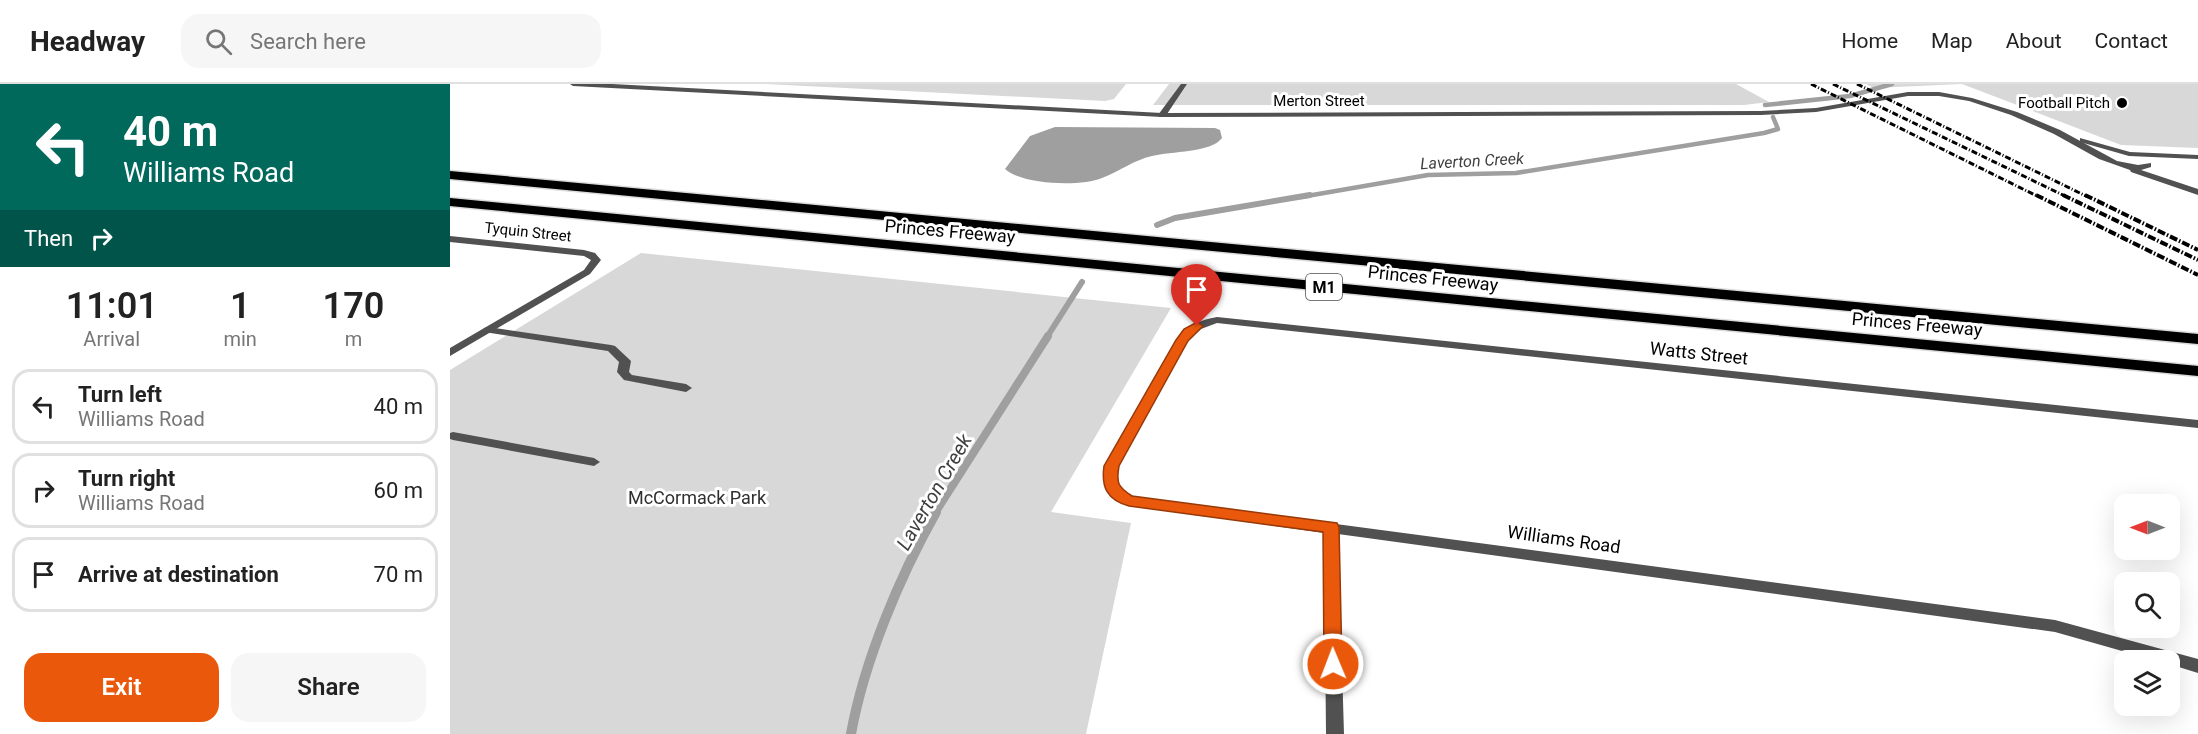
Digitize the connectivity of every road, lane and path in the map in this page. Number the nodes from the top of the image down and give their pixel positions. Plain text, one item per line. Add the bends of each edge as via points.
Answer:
1 (573, 84) edge
2 (1184, 84) edge
3 (1162, 115) junction
4 (2058, 133) junction
5 (2128, 153) junction
6 (2103, 157) junction
7 (2197, 157) edge
8 (2149, 164) junction
9 (2120, 165) junction
10 (450, 175) edge
11 (2198, 192) edge
12 (450, 202) edge
13 (450, 239) edge
14 (1197, 326) joint
15 (488, 330) junction
16 (2198, 339) edge
17 (450, 354) edge
18 (2198, 371) edge
19 (686, 388) dead end
20 (2198, 424) edge
21 (453, 436) dead end
22 (594, 462) dead end
23 (1331, 527) junction
24 (2198, 666) edge
25 (1335, 734) edge

1 - 3 street, Merton Street
2 - 3 street
3 - 4 street, Merton Street via 1751,113 1816,110 1938,94 1994,105
4 - 5 street, Merton Street
4 - 6 street, Merton Street
5 - 6 street via 2107,152
5 - 7 street, Merton Street
5 - 8 street
6 - 9 street, Merton Street
7 - 8 street, Merton Street
8 - 9 street, Merton Street via 2141,168
8 - 11 street
9 - 11 street, Merton Street
10 - 16 highway, Princes Freeway / M1
12 - 18 highway, Princes Freeway / M1
13 - 15 street, Tyquin Street via 594,257 594,264 577,278
14 - 20 street, Watts Street via 1217,320
14 - 23 street, Williams Road via 1182,340 1112,466 1109,481 1114,492 1129,501
15 - 17 street
15 - 19 street via 611,348 625,361 623,372 628,378
21 - 22 street
23 - 24 street, Williams Road via 2055,626
23 - 25 street

